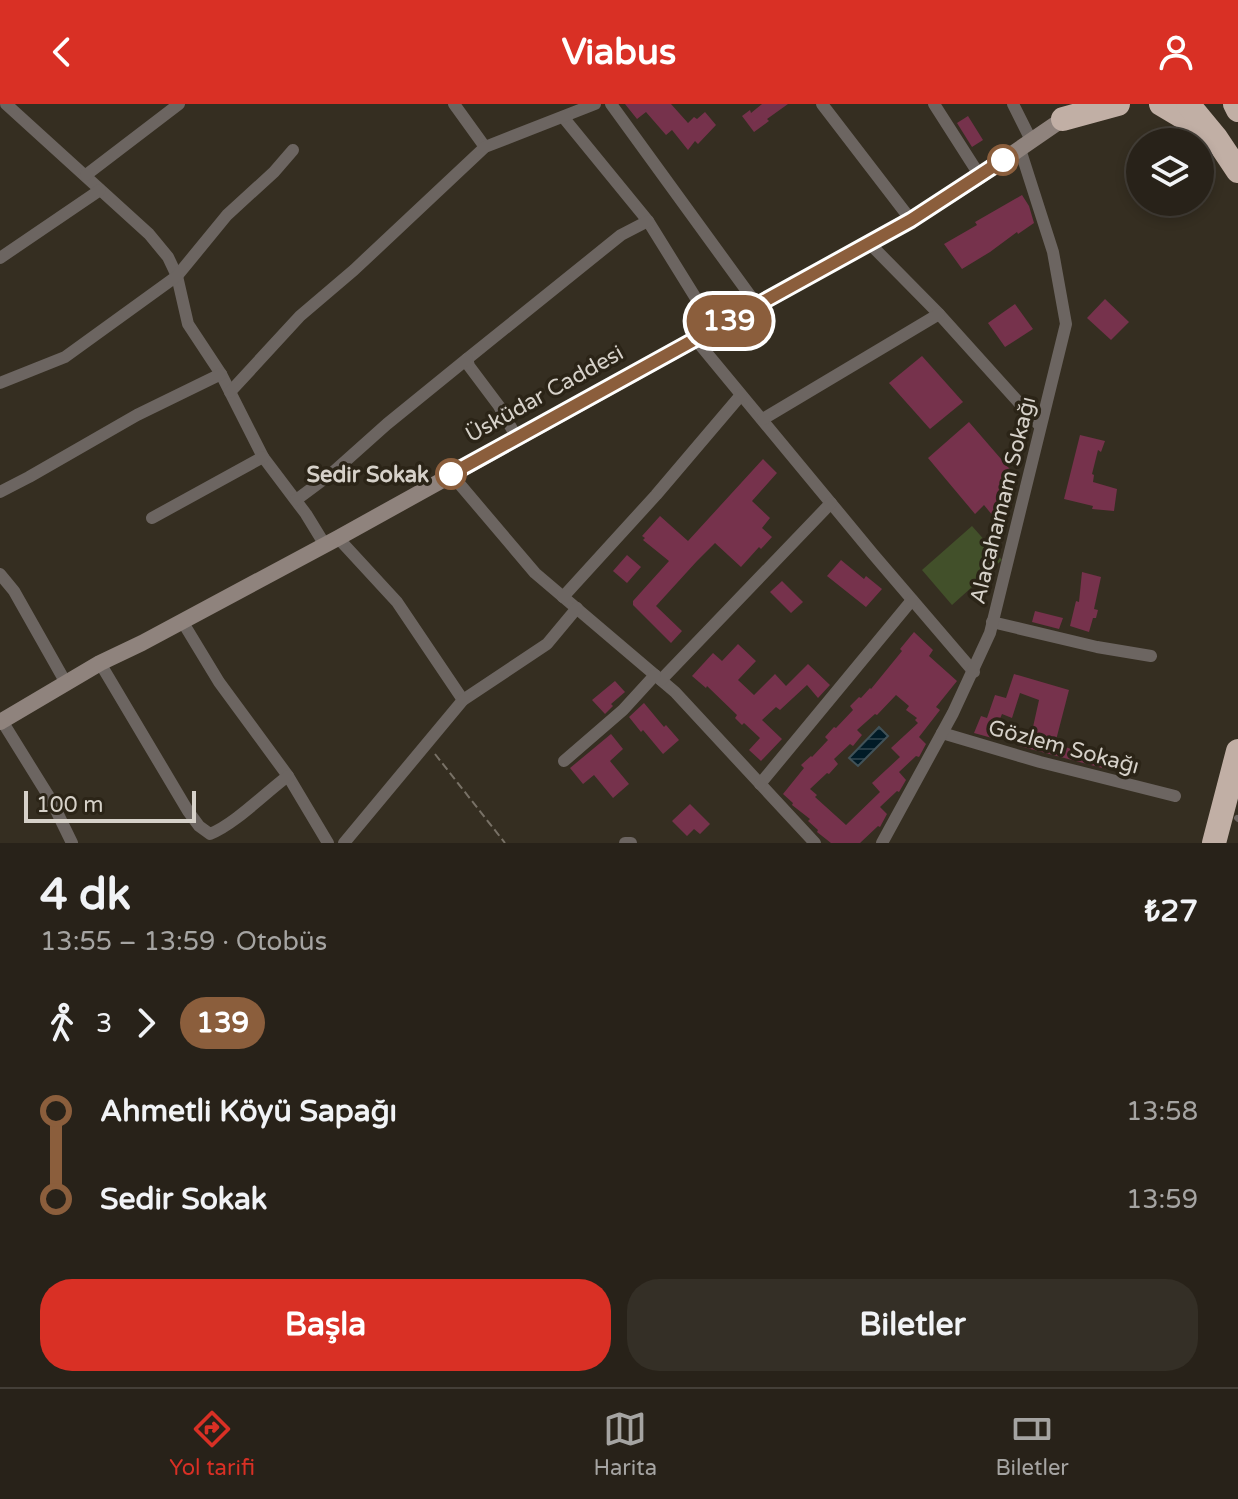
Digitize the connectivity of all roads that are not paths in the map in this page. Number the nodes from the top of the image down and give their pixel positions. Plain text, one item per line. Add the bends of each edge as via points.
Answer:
1 (6, 104) edge
2 (179, 104) edge
3 (454, 104) edge
4 (595, 104) edge
5 (611, 104) edge
6 (822, 104) edge
7 (934, 104) edge
8 (1013, 104) edge
9 (1093, 104) edge
10 (1118, 104) edge
11 (1161, 104) edge
12 (1188, 104) edge
13 (1235, 104) edge
14 (1070, 109) edge
15 (1238, 110) edge
16 (563, 117) junction
17 (1216, 138) junction
18 (1026, 145) junction
19 (485, 147) junction
20 (293, 150) dead end
21 (1238, 171) edge
22 (86, 175) junction
23 (980, 176) junction
24 (100, 190) junction
25 (911, 220) junction
26 (648, 221) junction
27 (869, 243) junction
28 (0, 258) edge
29 (177, 276) junction
30 (757, 305) junction
31 (939, 314) junction
32 (715, 329) junction
33 (696, 340) junction
34 (467, 359) junction
35 (221, 374) junction
36 (0, 383) edge
37 (230, 392) junction
38 (741, 395) junction
39 (763, 419) junction
40 (1040, 426) junction
41 (517, 438) junction
42 (263, 457) junction
43 (451, 474) junction
44 (0, 492) edge
45 (296, 500) junction
46 (831, 503) junction
47 (152, 518) dead end
48 (332, 542) junction
49 (0, 574) edge
50 (563, 597) junction
51 (912, 600) junction
52 (577, 608) junction
53 (182, 621) junction
54 (992, 622) junction
55 (1151, 656) dead end
56 (100, 663) junction
57 (974, 672) junction
58 (658, 677) junction
59 (66, 683) junction
60 (463, 700) junction
61 (1, 721) edge
62 (942, 733) junction
63 (1238, 751) edge
64 (564, 761) dead end
65 (288, 776) junction
66 (760, 784) junction
67 (1175, 796) dead end
68 (1238, 818) edge
69 (810, 841) edge
70 (72, 843) edge
71 (328, 843) edge
72 (344, 843) edge
73 (625, 843) edge
74 (631, 843) edge
75 (882, 843) edge
76 (1214, 843) edge
77 (1231, 843) edge

1 - 22 street
2 - 22 street
3 - 19 street
4 - 16 street
5 - 30 street
6 - 25 street
7 - 23 street
8 - 18 street, Alacahamam Sokağı
9 - 14 highway, Üsküdar Caddesi
10 - 14 highway
11 - 17 highway
12 - 17 highway
13 - 15 highway
14 - 18 main road, Üsküdar Caddesi
16 - 19 street
16 - 26 street
17 - 21 highway
18 - 23 main road, Üsküdar Caddesi
18 - 40 street, Alacahamam Sokağı via 1066,324
19 - 37 street via 300,316
20 - 29 street via 227,215
22 - 24 street
23 - 25 main road, Üsküdar Caddesi
24 - 28 street
24 - 29 street via 149,234
25 - 27 main road, Üsküdar Caddesi
26 - 32 street
26 - 34 street via 621,235
27 - 30 main road, Üsküdar Caddesi
27 - 31 street
29 - 35 street via 188,324
29 - 36 street via 65,357
30 - 32 main road, Üsküdar Caddesi
31 - 39 street
31 - 40 street
32 - 33 main road, Üsküdar Caddesi
33 - 38 street
33 - 41 main road, Üsküdar Caddesi
34 - 41 street
34 - 45 street
35 - 37 street
35 - 44 street
37 - 42 street
38 - 39 street
38 - 50 street
39 - 46 street
40 - 54 street, Alacahamam Sokağı
41 - 43 main road, Üsküdar Caddesi
42 - 45 street
42 - 47 street
43 - 48 main road, Üsküdar Caddesi
43 - 50 street via 535,573
45 - 48 street
46 - 51 street
46 - 58 street
48 - 53 main road, Üsküdar Caddesi
48 - 60 street via 397,602
49 - 59 street
50 - 52 street
51 - 57 street
51 - 66 street
52 - 58 street
52 - 60 street via 547,644
53 - 56 main road, Üsküdar Caddesi
53 - 65 street
54 - 55 street
54 - 57 street, Alacahamam Sokağı
56 - 59 main road, Üsküdar Caddesi
56 - 65 street via 188,811 210,834
57 - 62 street, Alacahamam Sokağı
58 - 64 street
58 - 66 street
59 - 61 main road, Üsküdar Caddesi
60 - 72 street
61 - 70 street
62 - 67 street, Gözlem Sokağı
62 - 75 street, Alacahamam Sokağı
63 - 76 highway
65 - 71 street
66 - 69 street
68 - 77 highway
73 - 74 street

